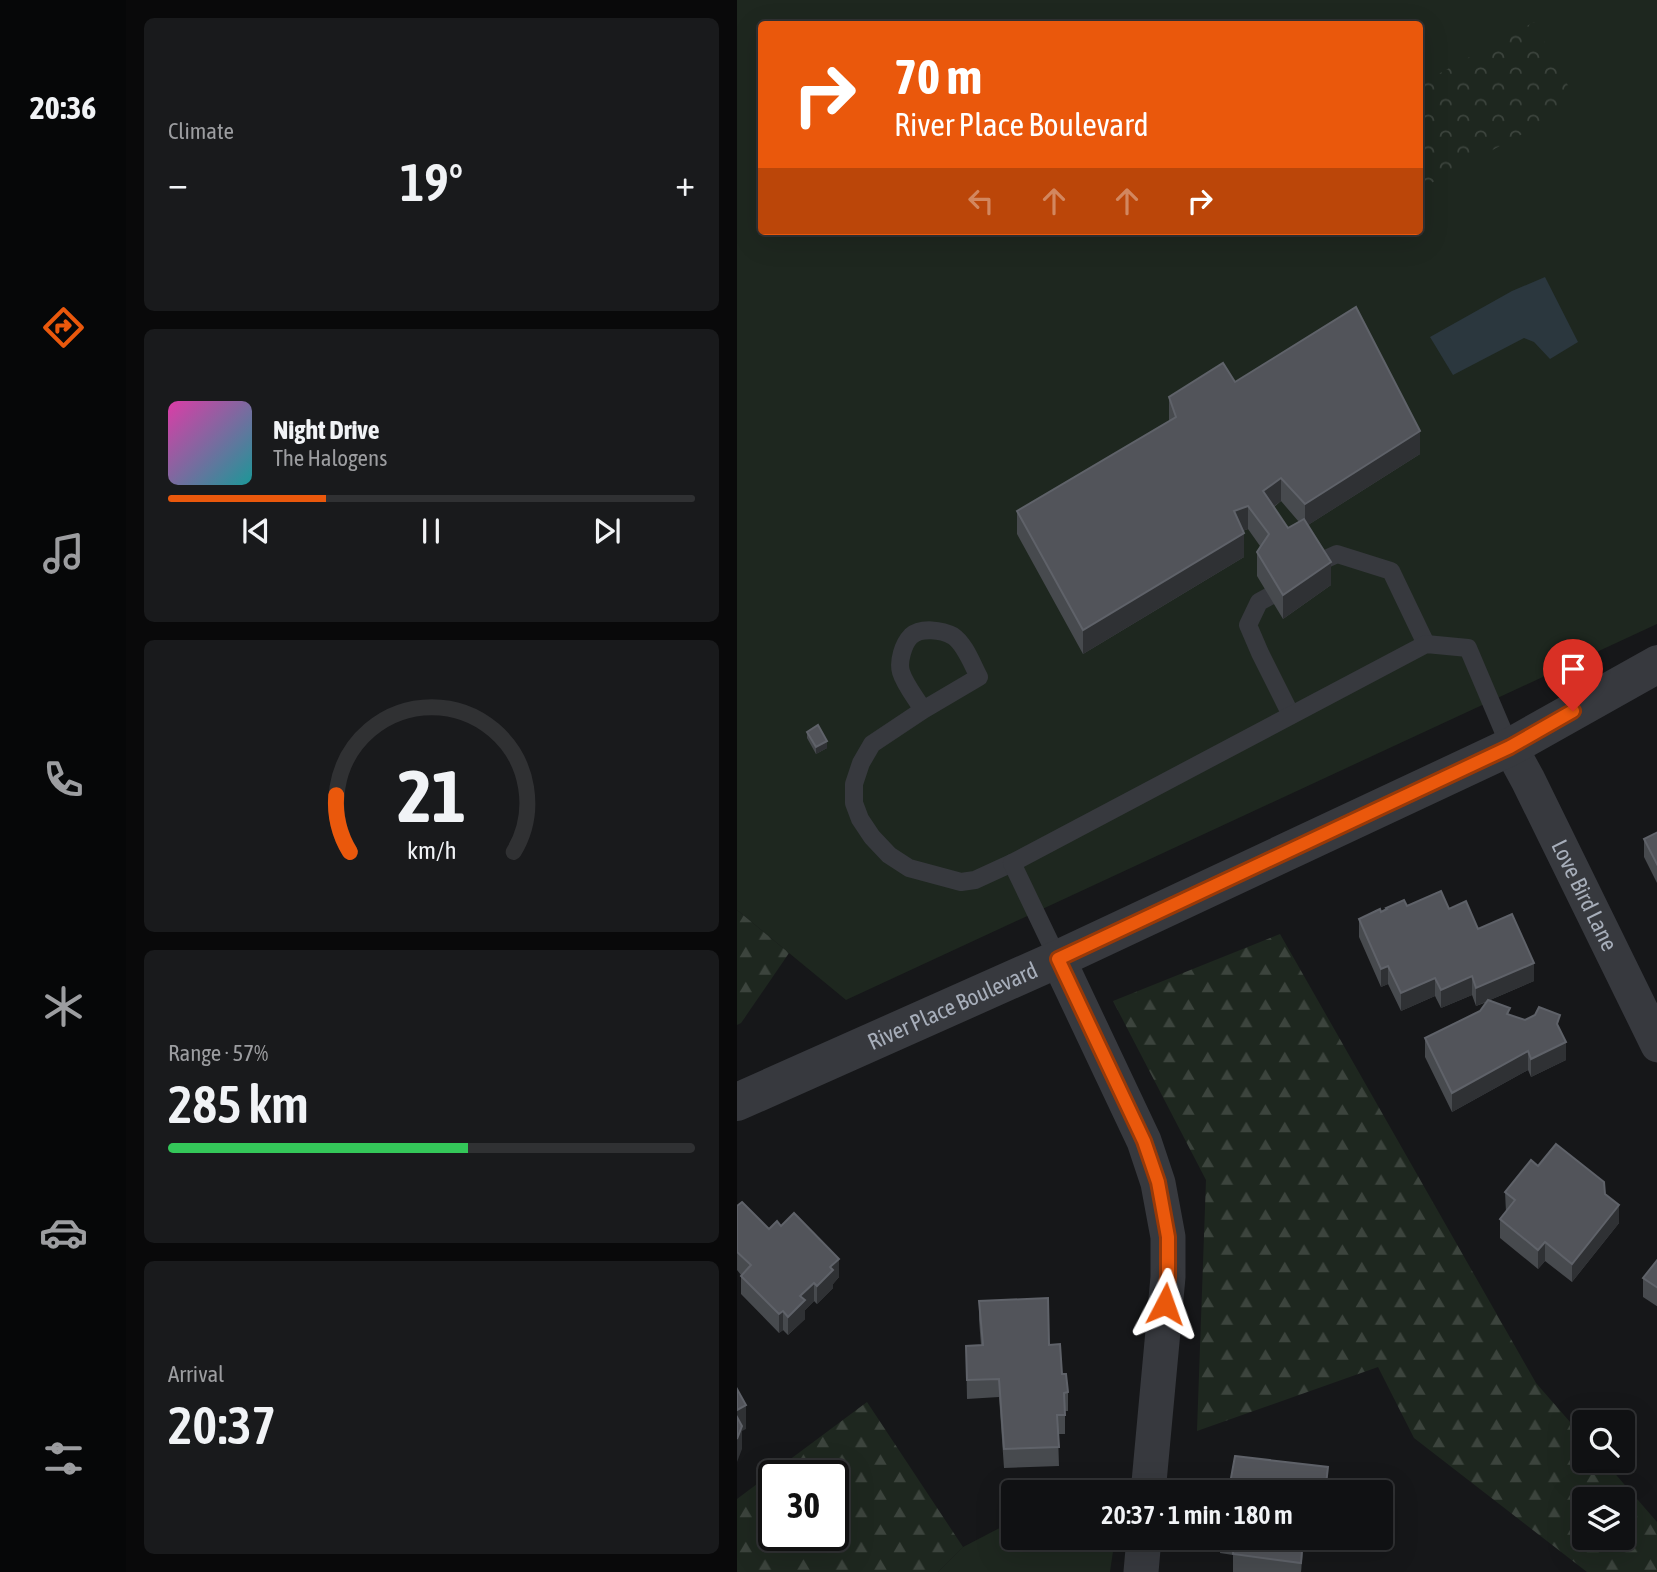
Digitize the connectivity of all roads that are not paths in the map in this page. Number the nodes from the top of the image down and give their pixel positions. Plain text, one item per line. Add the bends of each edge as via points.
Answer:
1 (1317, 563) edge
2 (1270, 596) edge
3 (1427, 644) junction
4 (1657, 664) edge
5 (923, 710) junction
6 (1291, 715) junction
7 (1510, 747) junction
8 (1012, 863) junction
9 (1058, 959) junction
10 (1657, 1045) edge
11 (737, 1102) edge
12 (1149, 1480) edge
13 (1143, 1550) edge
14 (1141, 1572) edge

1 - 3 lane via 1337,554 1391,571
2 - 6 lane via 1259,602 1249,625
3 - 6 lane
3 - 7 lane via 1468,648
4 - 7 street, River Place Boulevard
5 - 5 lane via 979,677 960,641 937,631 911,636 900,661 901,673
5 - 8 lane via 872,744 854,785 860,819 889,855 909,868 942,878 961,883
6 - 8 lane
7 - 9 street, River Place Boulevard
7 - 10 street, Love Bird Lane
8 - 9 lane
9 - 11 street, River Place Boulevard
9 - 12 street via 1144,1141 1158,1182 1168,1237
13 - 14 street

